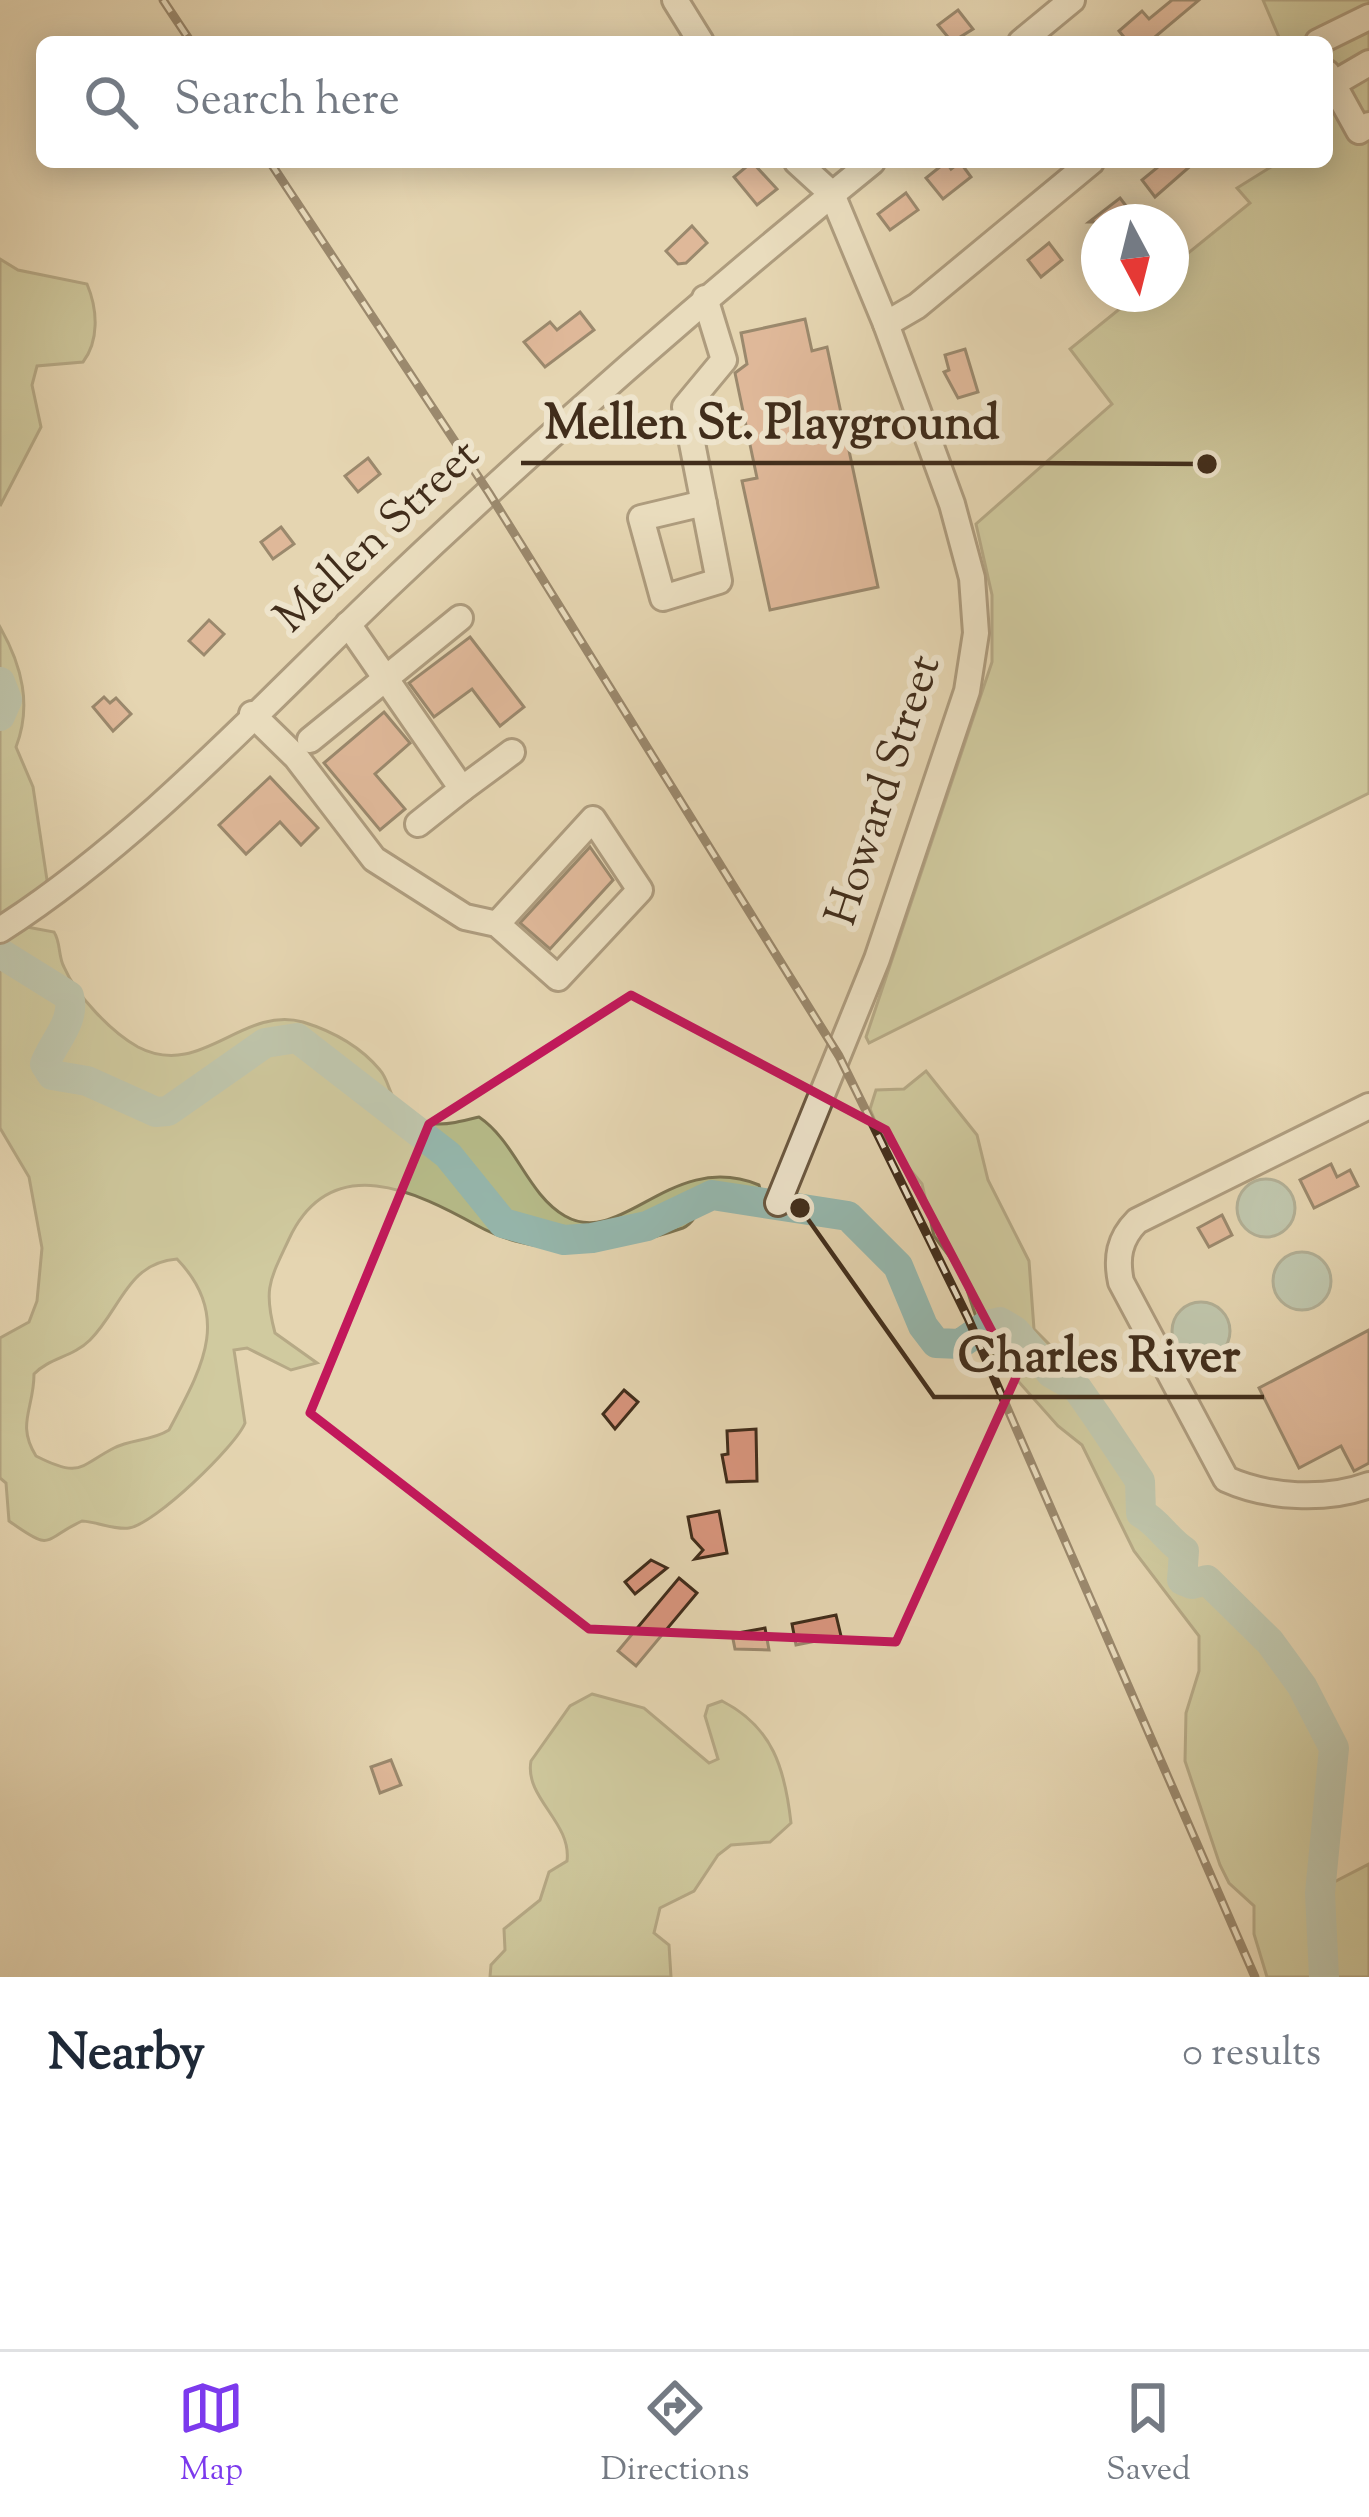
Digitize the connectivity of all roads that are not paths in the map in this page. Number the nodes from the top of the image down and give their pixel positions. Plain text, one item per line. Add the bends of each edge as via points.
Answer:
1 (675, 0) edge
2 (1072, 0) edge
3 (1369, 17) edge
4 (696, 36) edge
5 (1028, 36) edge
6 (1330, 36) edge
7 (1369, 63) edge
8 (1333, 77) edge
9 (1333, 83) edge
10 (1369, 125) edge
11 (804, 168) edge
12 (864, 168) edge
13 (1083, 168) edge
14 (832, 194) junction
15 (705, 298) junction
16 (886, 324) junction
17 (704, 503) dead end
18 (460, 618) dead end
19 (348, 625) junction
20 (385, 678) junction
21 (252, 714) junction
22 (310, 740) dead end
23 (512, 752) dead end
24 (462, 789) junction
25 (418, 824) dead end
26 (497, 923) junction
27 (0, 930) edge
28 (1369, 1106) edge
29 (778, 1203) dead end
30 (1369, 1485) edge

1 - 4 street
2 - 5 street
3 - 6 street
7 - 8 street
9 - 10 street via 1359,131
11 - 14 street
12 - 14 street, Mellen Street
13 - 16 street
14 - 15 street, Mellen Street
14 - 16 street, Howard Street
15 - 17 street via 724,359 685,406
15 - 19 street, Mellen Street
16 - 29 street, Howard Street via 972,578 975,660 877,959
18 - 20 street
19 - 20 street
19 - 21 street, Mellen Street
20 - 22 street
20 - 24 street
21 - 26 street via 374,859 465,917
21 - 27 street, Mellen Street via 100,860
23 - 24 street
24 - 25 street
26 - 26 street via 593,819 640,890 557,978
28 - 30 street via 1137,1221 1117,1264 1226,1478 1318,1496

